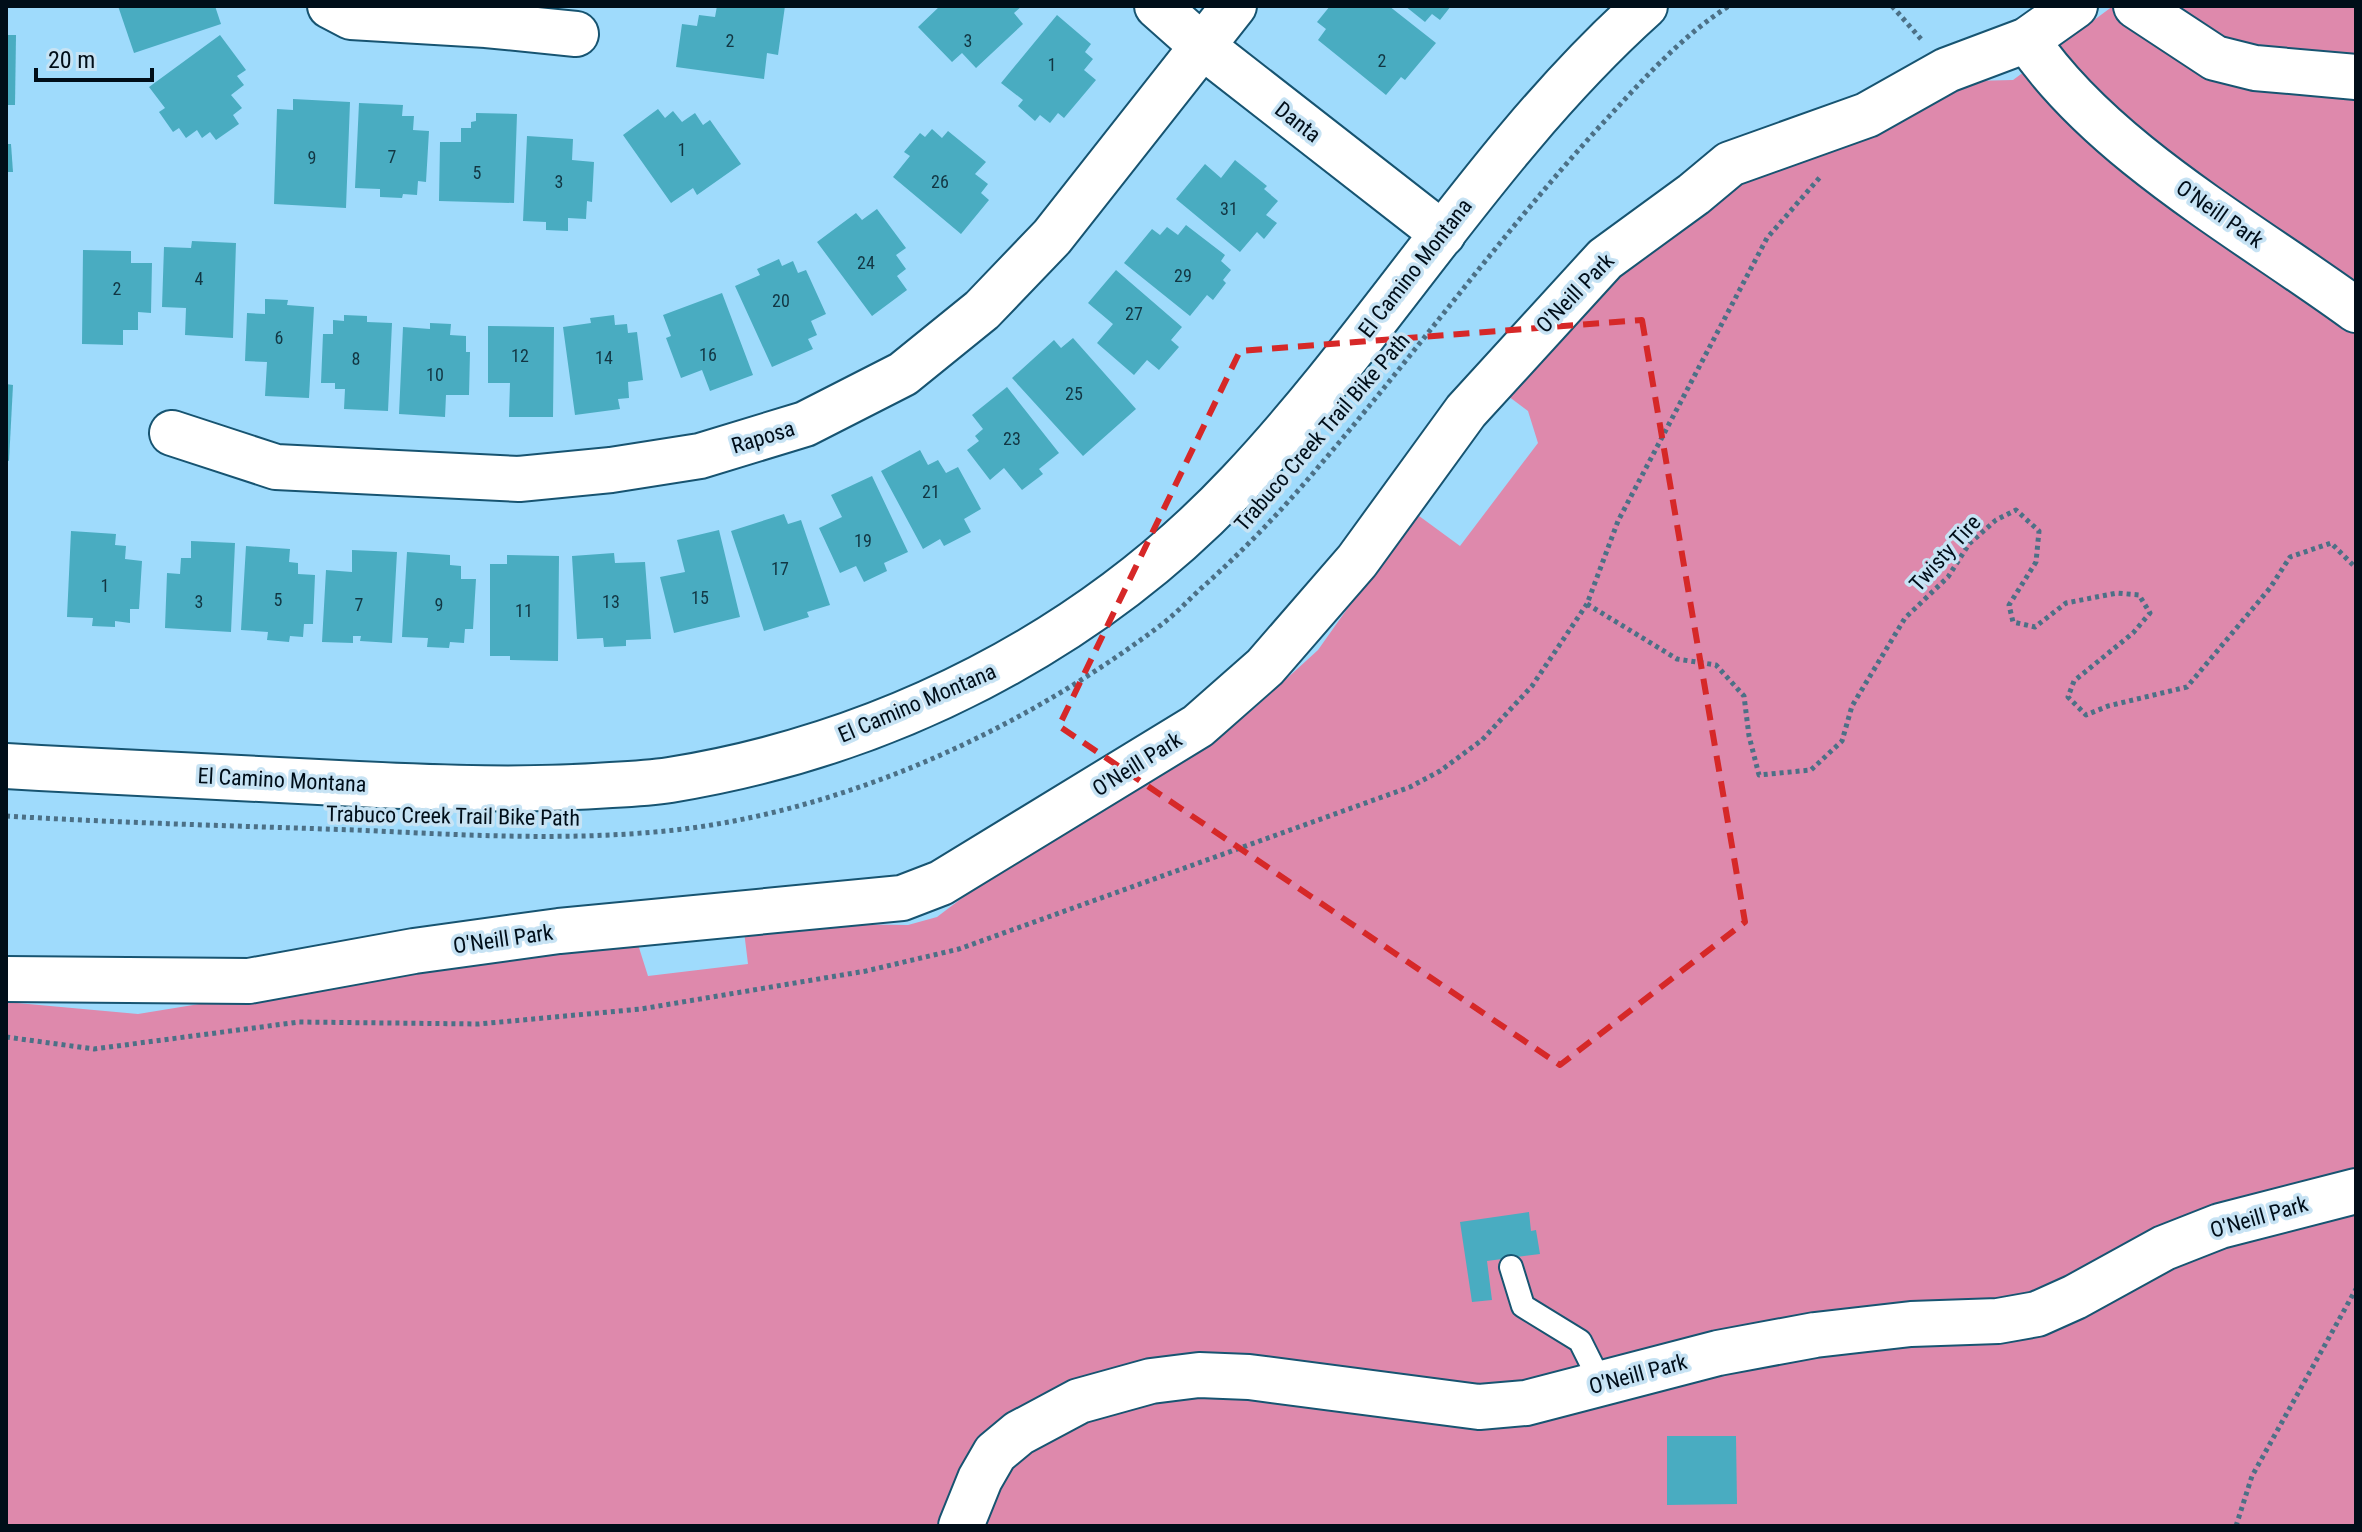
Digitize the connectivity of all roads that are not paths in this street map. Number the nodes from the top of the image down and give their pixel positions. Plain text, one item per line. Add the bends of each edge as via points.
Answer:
1 (330, 6) edge
2 (1157, 6) edge
3 (1234, 6) edge
4 (1645, 6) edge
5 (2075, 6) edge
6 (2136, 6) edge
7 (576, 34) dead end
8 (2027, 40) junction
9 (1202, 46) junction
10 (2356, 77) edge
11 (1443, 234) junction
12 (2356, 310) edge
13 (172, 433) dead end
14 (6, 766) edge
15 (6, 979) edge
16 (2356, 1191) edge
17 (1511, 1267) dead end
18 (1602, 1385) junction
19 (961, 1526) edge

1 - 7 street via 351,17
2 - 9 street, Danta
3 - 9 street, Raposa
4 - 11 street, El Camino Montana via 1601,45 1520,135
5 - 8 street, O'Neill Park
6 - 10 street via 2215,58 2255,68
8 - 12 street, O'Neill Park via 2056,78 2158,170
8 - 15 street, O'Neill Park via 1947,70 1867,115 1730,164 1605,259 1466,411 1357,561 1265,667 1198,726 941,883 902,898 559,931 249,981
9 - 11 street, Danta
9 - 13 street, Raposa via 1052,237 982,310 903,374 805,424 700,456 519,479 276,467
11 - 14 street, El Camino Montana via 1268,451 1150,568 990,675 881,724 810,748 667,781 520,790
16 - 18 street, O'Neill Park via 2220,1226 2164,1248 2037,1314 1815,1335 1718,1353
17 - 18 lane via 1523,1306 1580,1341
18 - 19 street, O'Neill Park via 1526,1403 1479,1407 1249,1377 1199,1375 1151,1381 1079,1401 1019,1433 995,1453

